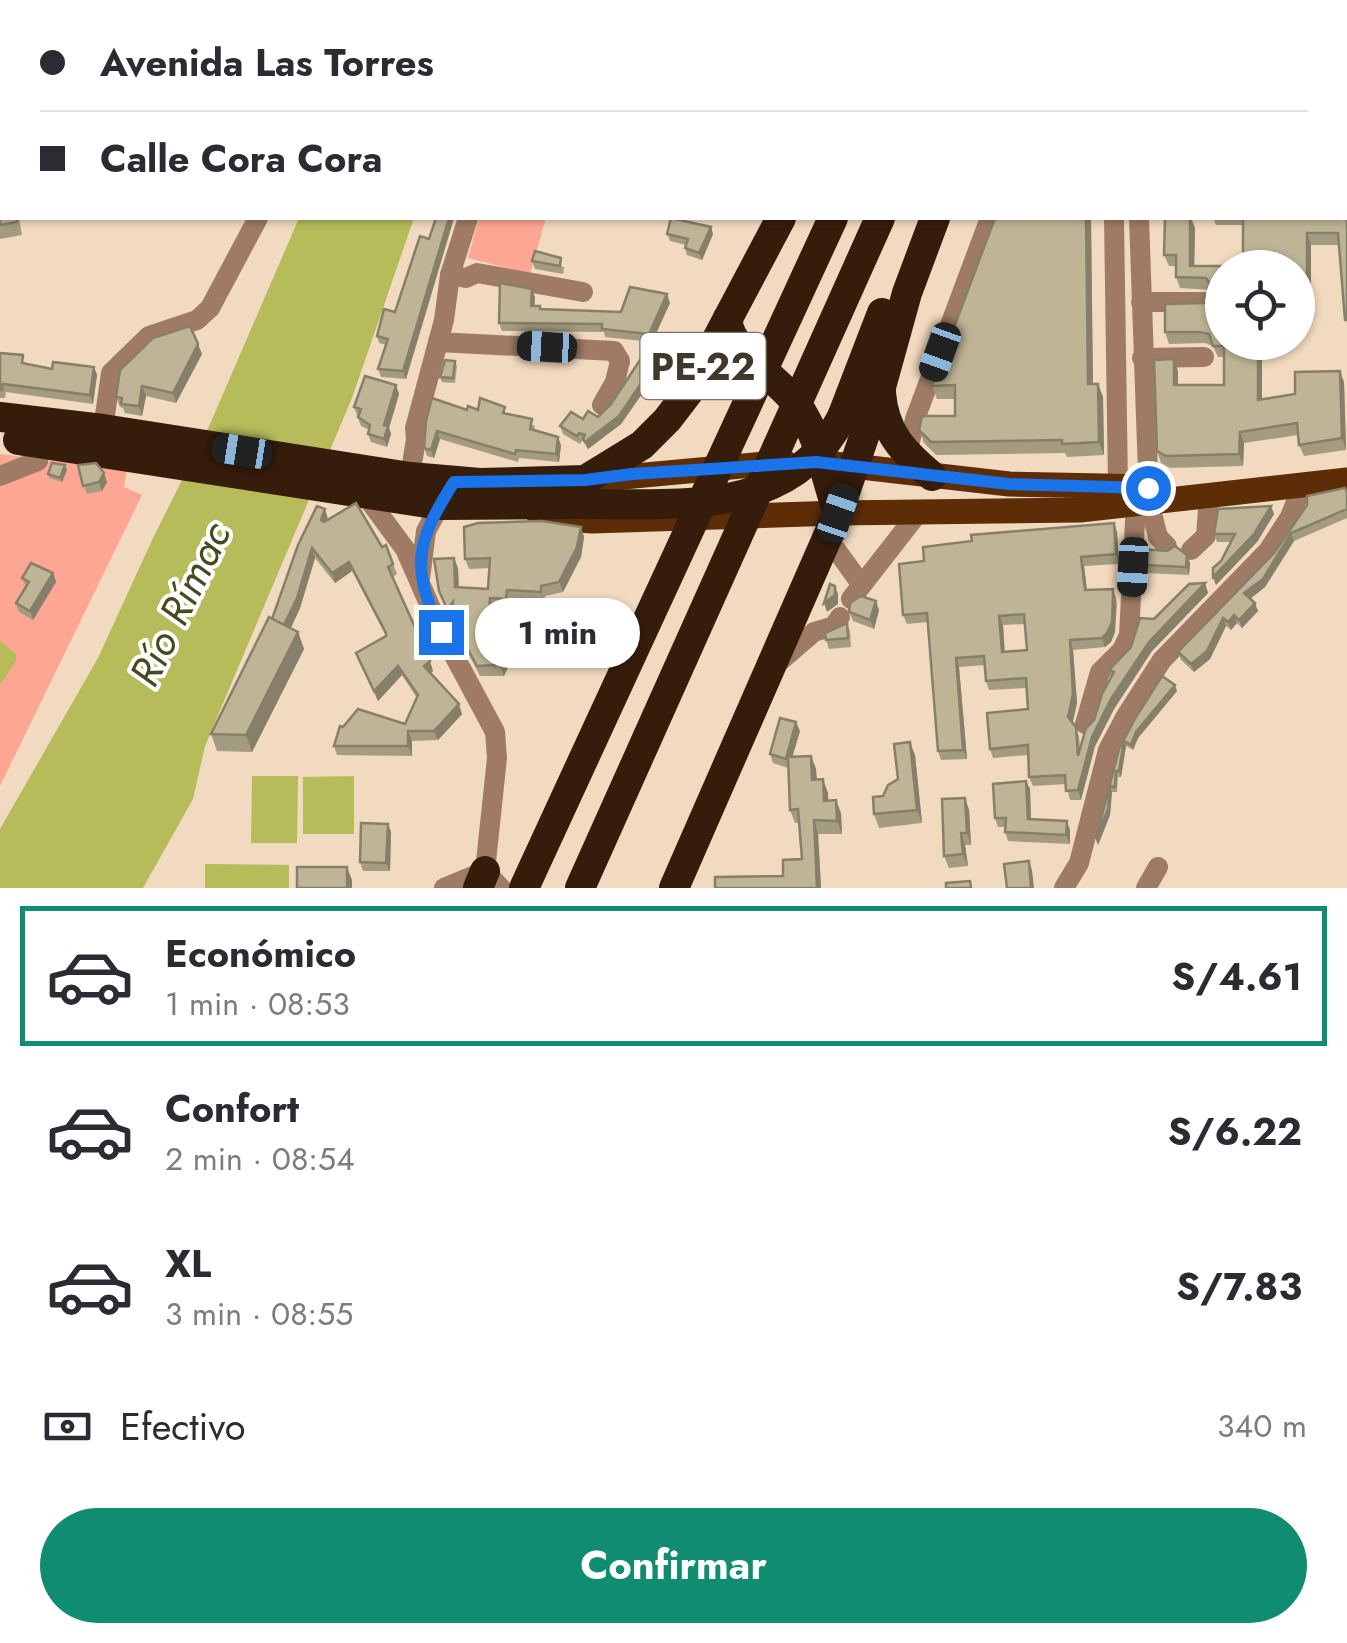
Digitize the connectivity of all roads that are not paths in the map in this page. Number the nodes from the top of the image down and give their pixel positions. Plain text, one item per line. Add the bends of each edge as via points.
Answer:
1 (257, 220) edge
2 (467, 220) edge
3 (779, 220) edge
4 (831, 220) edge
5 (879, 220) edge
6 (915, 220) edge
7 (934, 220) edge
8 (989, 220) edge
9 (1114, 220) edge
10 (1139, 220) edge
11 (450, 275) junction
12 (583, 292) dead end
13 (1141, 302) junction
14 (1204, 302) edge
15 (728, 318) junction
16 (438, 342) junction
17 (1204, 356) dead end
18 (1142, 358) junction
19 (881, 387) junction
20 (602, 405) dead end
21 (0, 417) edge
22 (102, 429) junction
23 (0, 438) edge
24 (163, 450) junction
25 (907, 455) junction
26 (38, 461) dead end
27 (820, 462) junction
28 (854, 466) junction
29 (1347, 467) edge
30 (0, 476) edge
31 (932, 476) junction
32 (410, 477) junction
33 (1347, 480) edge
34 (358, 484) junction
35 (1302, 486) junction
36 (581, 492) junction
37 (447, 493) junction
38 (1138, 495) junction
39 (1209, 496) junction
40 (525, 506) junction
41 (918, 512) junction
42 (832, 525) junction
43 (1167, 546) edge
44 (1191, 550) dead end
45 (420, 581) junction
46 (851, 600) junction
47 (769, 671) junction
48 (1085, 724) edge
49 (1158, 867) dead end
50 (488, 882) edge
51 (444, 888) edge
52 (524, 888) edge
53 (580, 888) edge
54 (674, 888) edge
55 (1064, 888) edge
56 (1146, 888) edge

1 - 22 street via 210,308 197,320 150,336 111,373
2 - 11 street
3 - 15 highway, PE-22
4 - 52 highway, bridge
5 - 53 highway, bridge
6 - 36 highway, PE-22, bridge via 842,418 802,467 754,493 702,502
7 - 19 highway
8 - 25 street
9 - 38 street
10 - 13 street
11 - 12 street via 477,273
11 - 16 street
13 - 14 street
13 - 18 street
15 - 27 highway via 730,336 806,417
15 - 36 highway, PE-22 via 667,420
16 - 20 street via 614,350 620,362
16 - 32 street via 415,428
17 - 18 street
18 - 38 street
19 - 25 highway via 886,423
19 - 28 highway
21 - 22 highway, PE-22
22 - 24 highway, PE-22
23 - 24 highway, PE-22
24 - 34 highway, PE-22
25 - 31 highway
26 - 30 street
27 - 28 main road
27 - 36 main road via 726,466
27 - 42 highway
28 - 31 main road
28 - 42 highway
29 - 38 main road
31 - 38 main road
32 - 34 highway, PE-22
32 - 37 highway, PE-22
33 - 35 main road
34 - 37 highway, PE-22
34 - 45 street
35 - 39 main road
35 - 55 street via 1268,551 1162,660 1126,716 1108,750 1079,864
36 - 37 highway, PE-22
36 - 40 highway, PE-22
37 - 40 highway, PE-22
37 - 45 street via 426,531
38 - 39 main road
38 - 41 main road via 1080,510
38 - 43 street
38 - 48 street via 1129,635 1100,672
39 - 44 street via 1206,536
40 - 42 main road via 592,521
41 - 42 main road
41 - 46 street
42 - 46 street
42 - 47 highway
45 - 50 street via 495,732
46 - 47 street via 834,626 814,632
47 - 54 highway
49 - 56 street
50 - 51 street

